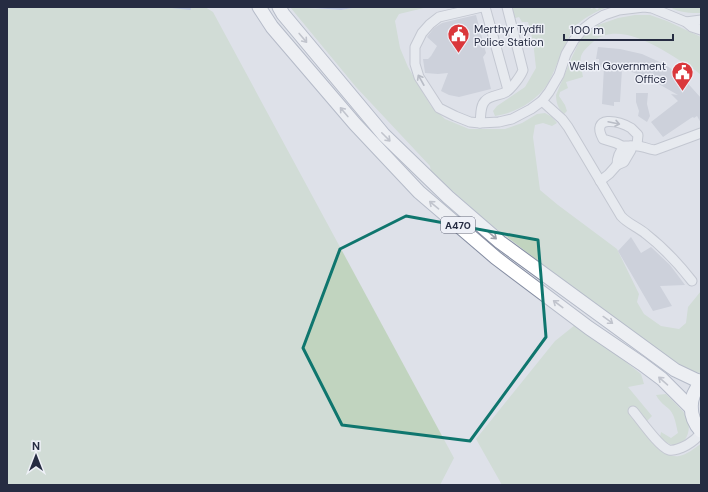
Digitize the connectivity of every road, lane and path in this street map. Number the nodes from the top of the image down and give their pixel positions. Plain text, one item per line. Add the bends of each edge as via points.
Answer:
1 (259, 7) edge
2 (279, 7) edge
3 (482, 7) edge
4 (485, 7) edge
5 (506, 7) edge
6 (652, 8) edge
7 (701, 20) edge
8 (686, 22) junction
9 (701, 30) edge
10 (508, 90) junction
11 (542, 101) junction
12 (480, 123) junction
13 (701, 133) edge
14 (600, 181) junction
15 (692, 282) dead end
16 (701, 382) edge
17 (691, 408) junction
18 (633, 410) dead end
19 (701, 432) edge

17 -> 1 highway, A470 via 662,379 496,258 418,192 354,124 272,27
2 -> 16 highway, A470 via 384,135 454,202 500,242 675,370
12 -> 3 street via 470,122 439,108 419,77 415,64 415,48 422,33 439,17
4 - 10 street
5 - 10 street via 523,70 522,75
6 - 8 street
6 - 11 street via 619,10 604,15 583,29 566,54 559,75
7 - 8 street
8 - 9 street
10 - 12 street via 484,102
11 - 12 street via 512,119
11 - 14 street via 568,127
13 - 14 street via 655,150 630,146 618,156 617,165
14 - 15 street via 625,221 644,232 667,252
16 - 17 highway via 693,395
17 - 19 highway via 692,416
18 - 19 street via 667,449 682,448 690,444

